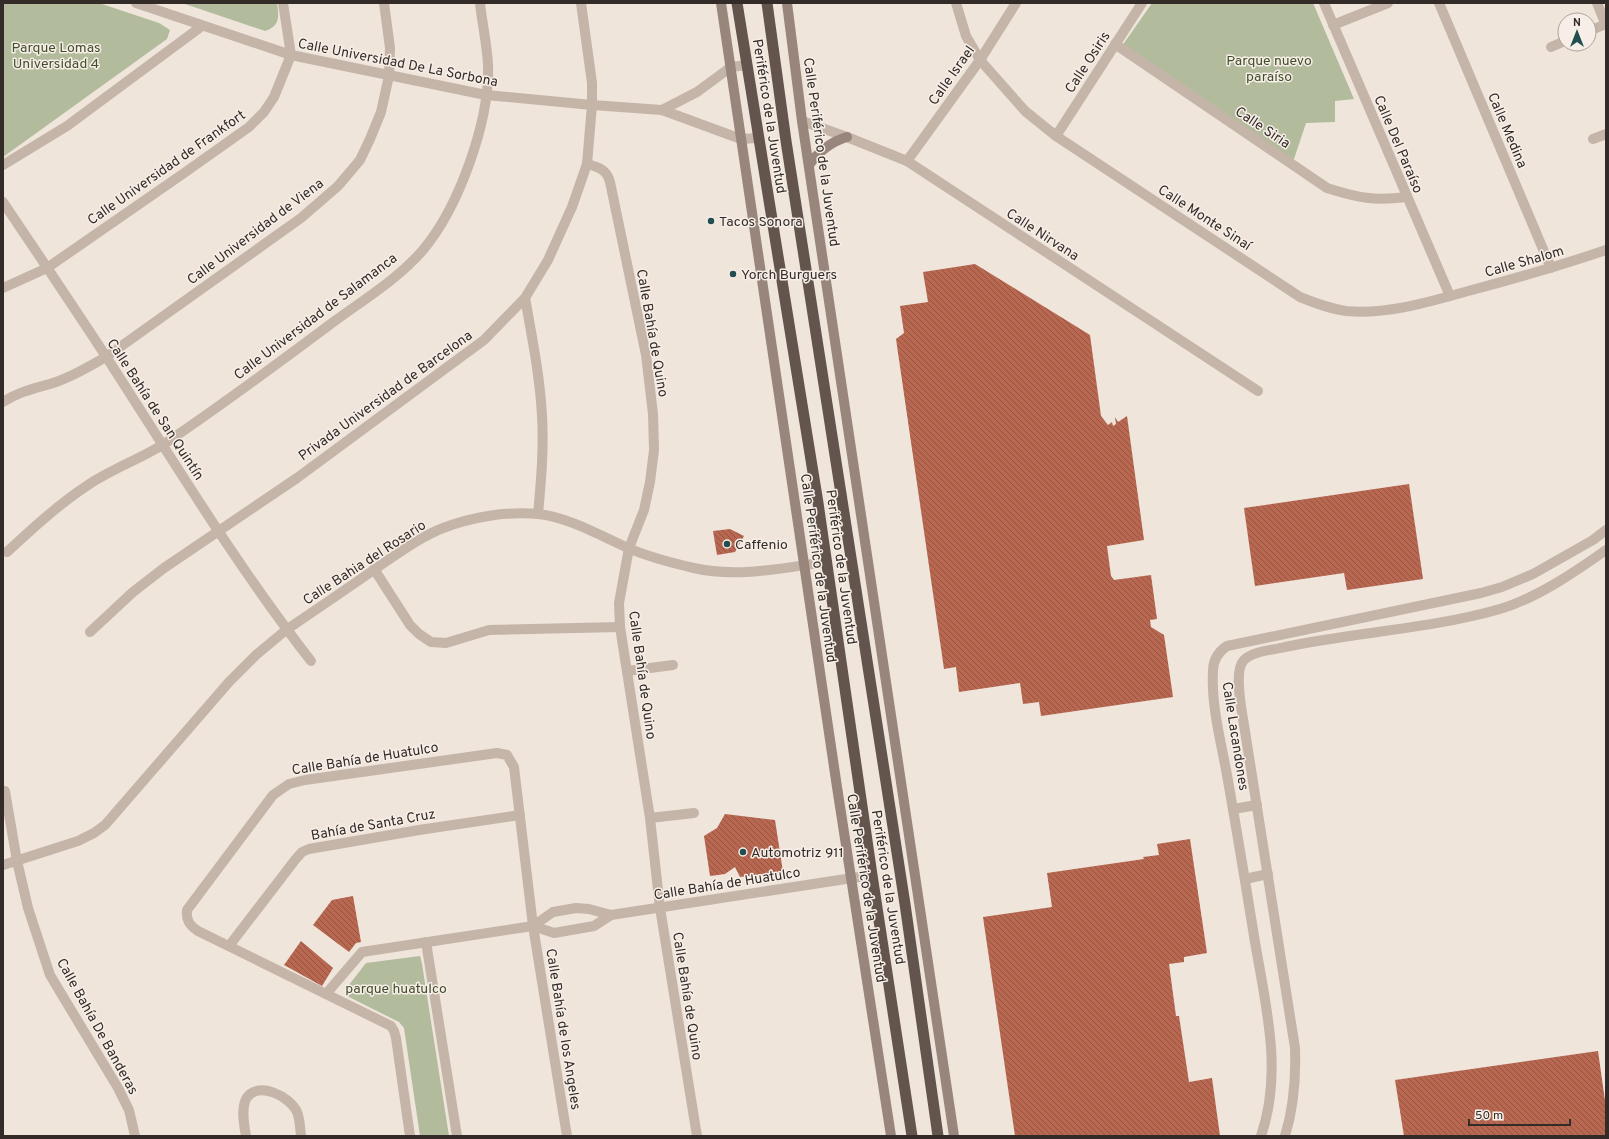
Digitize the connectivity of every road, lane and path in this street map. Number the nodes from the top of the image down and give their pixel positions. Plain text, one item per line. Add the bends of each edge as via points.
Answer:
1 (136, 3) edge
2 (283, 3) edge
3 (384, 3) edge
4 (480, 3) edge
5 (581, 3) edge
6 (721, 3) edge
7 (737, 3) edge
8 (767, 3) edge
9 (774, 3) edge
10 (787, 3) edge
11 (956, 3) edge
12 (1016, 3) edge
13 (1142, 3) edge
14 (1324, 3) edge
15 (1388, 3) edge
16 (1439, 3) edge
17 (1597, 3) edge
18 (1333, 25) junction
19 (1606, 25) edge
20 (202, 26) junction
21 (1115, 44) junction
22 (1557, 44) edge
23 (1551, 47) dead end
24 (774, 52) junction
25 (291, 55) junction
26 (980, 60) junction
27 (747, 65) junction
28 (731, 67) junction
29 (390, 76) junction
30 (486, 95) junction
31 (592, 105) junction
32 (662, 110) junction
33 (802, 121) junction
34 (1606, 134) edge
35 (1056, 136) junction
36 (847, 137) junction
37 (758, 138) junction
38 (741, 139) junction
39 (1593, 139) dead end
40 (907, 161) junction
41 (588, 164) junction
42 (3, 165) edge
43 (809, 165) junction
44 (1407, 197) junction
45 (3, 202) edge
46 (1606, 250) edge
47 (47, 268) junction
48 (1551, 268) junction
49 (3, 288) edge
50 (1450, 296) junction
51 (525, 298) junction
52 (106, 357) junction
53 (1258, 392) dead end
54 (3, 402) edge
55 (162, 445) junction
56 (538, 514) junction
57 (1606, 530) edge
58 (218, 532) junction
59 (629, 548) junction
60 (1606, 550) edge
61 (7, 552) dead end
62 (826, 562) junction
63 (805, 565) junction
64 (374, 569) junction
65 (620, 627) junction
66 (286, 630) junction
67 (90, 632) dead end
68 (311, 661) dead end
69 (674, 665) dead end
70 (627, 671) junction
71 (5, 791) dead end
72 (1257, 805) junction
73 (1233, 809) junction
74 (694, 812) dead end
75 (520, 815) junction
76 (650, 818) junction
77 (17, 861) junction
78 (3, 865) edge
79 (1268, 874) junction
80 (872, 875) junction
81 (852, 878) junction
82 (1245, 879) junction
83 (660, 908) junction
84 (611, 915) junction
85 (533, 926) junction
86 (426, 942) junction
87 (229, 946) junction
88 (326, 994) junction
89 (135, 1136) edge
90 (246, 1136) edge
91 (301, 1136) edge
92 (410, 1136) edge
93 (457, 1136) edge
94 (567, 1136) edge
95 (697, 1136) edge
96 (891, 1136) edge
97 (912, 1136) edge
98 (938, 1136) edge
99 (954, 1136) edge
100 (1261, 1136) edge
101 (1285, 1136) edge

1 - 20 street, Calle Universidad De La Sorbona
2 - 25 street
3 - 29 street, Calle Universidad de Viena via 390,48
4 - 30 street, Calle Universidad de Salamanca via 488,64
5 - 31 street, Privada Universidad de Barcelona via 592,83
6 - 28 main road, Calle Periférico de la Juventud
7 - 27 highway, Periférico de la Juventud
8 - 24 highway, Periférico de la Juventud
9 - 24 highway
10 - 33 main road, Calle Periférico de la Juventud
11 - 26 street, Calle Monte Sinaí via 966,36
12 - 26 street, Calle Israel
13 - 21 street, Calle Osiris
14 - 18 street, Calle Del Paraíso
15 - 18 street
16 - 48 street, Calle Medina
17 - 19 street
18 - 44 street, Calle Del Paraíso
20 - 25 street, Calle Universidad De La Sorbona
20 - 42 street via 66,126
21 - 35 street, Calle Osiris
21 - 44 street, Calle Siria via 1327,188 1370,199
22 - 23 street
24 - 98 highway, Periférico de la Juventud via 905,904
25 - 29 street, Calle Universidad De La Sorbona
25 - 47 street, Calle Universidad de Frankfort via 274,96 264,112 249,127
26 - 35 street, Calle Monte Sinaí via 1025,111
26 - 40 street, Calle Israel
27 - 28 street
27 - 37 highway, Periférico de la Juventud
28 - 32 street via 697,92
28 - 38 main road, Calle Periférico de la Juventud
29 - 30 street, Calle Universidad De La Sorbona
29 - 52 street, Calle Universidad de Viena via 381,112 370,139 360,160 338,186 300,218
30 - 31 street, Calle Universidad De La Sorbona
30 - 55 street, Calle Universidad de Salamanca via 472,157 452,203 438,229 423,249 395,277
31 - 32 street, Calle Universidad De La Sorbona
31 - 41 street, Privada Universidad de Barcelona
32 - 38 street, Calle Universidad De La Sorbona
33 - 36 street, Calle Nirvana
33 - 43 main road, Calle Periférico de la Juventud
34 - 39 street
35 - 50 street, Calle Monte Sinaí via 1300,297 1346,311 1373,311
36 - 40 street, Calle Nirvana
36 - 43 main road via 827,145
37 - 38 street, Calle Universidad De La Sorbona
37 - 62 highway, Periférico de la Juventud
38 - 63 main road, Calle Periférico de la Juventud
40 - 53 street, Calle Nirvana
41 - 51 street, Privada Universidad de Barcelona via 572,208 548,260
41 - 59 street, Calle Bahía de Quino via 606,172 610,182 646,355 654,450 644,510
43 - 99 main road, Calle Periférico de la Juventud
44 - 50 street, Calle Del Paraíso
45 - 47 street, Calle Bahía de San Quintín
46 - 48 street, Calle Shalom
47 - 49 street, Calle Universidad de Frankfort
47 - 52 street, Calle Bahía de San Quintín
48 - 50 street, Calle Shalom
51 - 56 street via 542,416
51 - 58 street, Privada Universidad de Barcelona via 484,340 310,469
52 - 54 street, Calle Universidad de Viena via 77,374 30,389
52 - 55 street, Calle Bahía de San Quintín
55 - 58 street, Calle Bahía de San Quintín
55 - 61 street, Calle Universidad de Salamanca via 90,484 48,514
56 - 59 street, Calle Bahia del Rosario via 561,519
56 - 64 street, Calle Bahia del Rosario via 501,515 442,528
57 - 73 street, Calle Lacandones via 1533,574 1502,587 1223,648 1214,660 1214,691
58 - 66 street, Calle Bahía de San Quintín
58 - 67 street, Privada Universidad de Barcelona via 133,592
59 - 63 street, Calle Bahia del Rosario via 669,562 718,572 782,569
59 - 65 street, Calle Bahía de Quino via 618,604
60 - 72 street, Calle Lacandones via 1539,592 1501,608 1461,618 1307,642 1245,659 1239,674 1240,692
62 - 63 street, Calle Bahia del Rosario
62 - 80 highway, Periférico de la Juventud
63 - 81 main road, Calle Periférico de la Juventud
64 - 65 street via 410,625 431,642 439,644 489,630
64 - 66 street, Calle Bahia del Rosario
65 - 70 street, Calle Bahía de Quino
66 - 68 street, Calle Bahía de San Quintín
66 - 77 street, Calle Bahia del Rosario via 229,682 105,825 78,841
69 - 70 street
70 - 76 street, Calle Bahía de Quino
71 - 77 street, Calle Bahía De Banderas
72 - 73 street
72 - 79 street, Calle Lacandones
73 - 82 street, Calle Lacandones
74 - 76 street
75 - 85 street, Calle Bahía de Huatulco
75 - 87 street, Bahía de Santa Cruz via 419,830 302,852
75 - 87 street, Calle Bahía de Huatulco via 514,767 503,753 290,784 273,795 187,910 186,916 192,927
76 - 83 street, Calle Bahía de Quino
77 - 78 street, Calle Bahia del Rosario
77 - 89 street, Calle Bahía De Banderas via 28,908 50,975 118,1088 129,1110
79 - 82 street
79 - 101 street, Calle Lacandones via 1295,1048 1294,1089
80 - 81 street, Calle Bahía de Huatulco
80 - 97 highway, Periférico de la Juventud
81 - 83 street, Calle Bahía de Huatulco
81 - 96 main road, Calle Periférico de la Juventud
82 - 100 street, Calle Lacandones via 1271,1048 1270,1102
83 - 84 street, Calle Bahía de Huatulco
83 - 95 street, Calle Bahía de Quino
84 - 85 street, Calle Bahía de Huatulco via 594,926 554,933
84 - 85 street, Calle Bahía de Huatulco via 576,908 552,912
85 - 86 street, Calle Bahía de Huatulco
85 - 94 street, Calle Bahía de los Angeles
86 - 88 street, Calle Bahía de Huatulco via 362,952
86 - 93 street
87 - 88 street, Calle Bahía de Huatulco
88 - 92 street, Calle Bahía de Huatulco via 391,1026 394,1031
90 - 91 street via 244,1103 252,1093 265,1091 279,1094 293,1104 298,1113

